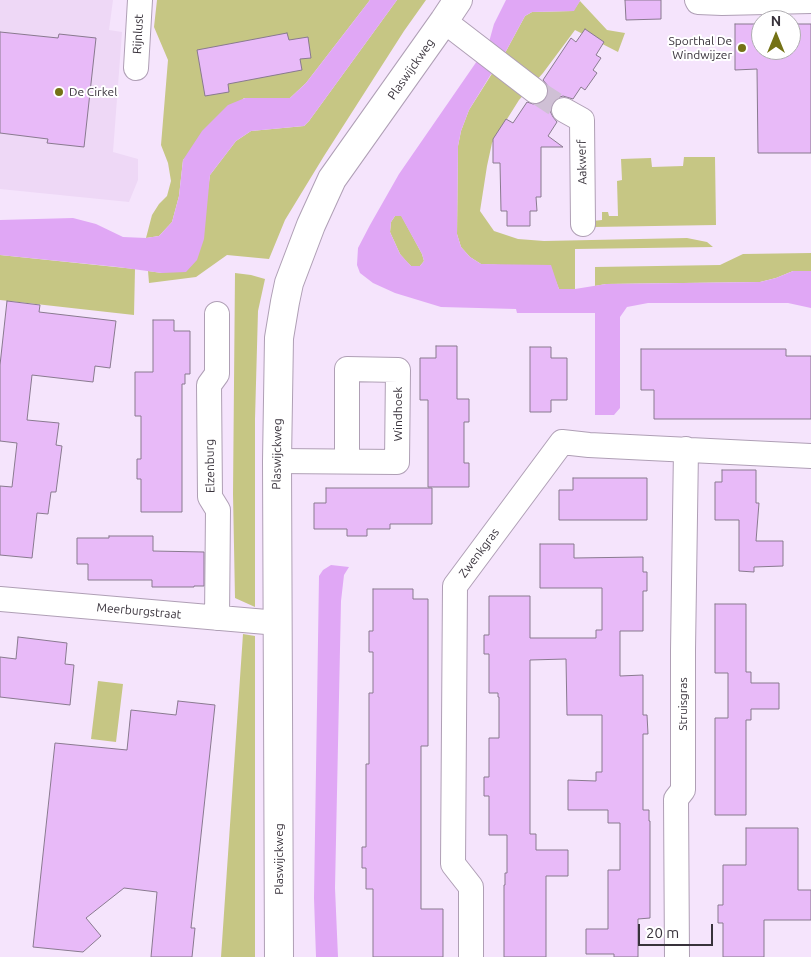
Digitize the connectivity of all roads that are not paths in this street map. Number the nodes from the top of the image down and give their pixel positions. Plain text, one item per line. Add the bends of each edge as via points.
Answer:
1 (140, 0) edge
2 (698, 0) edge
3 (811, 1) edge
4 (451, 11) edge
5 (136, 68) dead end
6 (536, 91) tunnel mouth
7 (564, 110) tunnel mouth
8 (583, 224) dead end
9 (216, 314) dead end
10 (686, 449) junction
11 (811, 456) edge
12 (277, 460) junction
13 (347, 461) dead end
14 (0, 599) edge
15 (217, 618) junction
16 (278, 623) junction
17 (280, 957) edge
18 (471, 957) edge
19 (677, 957) edge

1 - 5 street, Rijnlust
2 - 3 street via 722,4
4 - 6 street
4 - 12 street, Plaswijckweg via 332,179 310,225 288,283 282,320
7 - 8 street, Aakwerf via 582,120
9 - 15 street, Elzenburg via 217,374 209,385 210,498 218,510
10 - 11 street, Zwenkgras
10 - 18 street, Zwenkgras via 562,442 455,586 453,864 471,886
10 - 19 street, Struisgras via 682,790 676,799
12 - 13 street
12 - 16 street, Plaswijckweg
14 - 15 street, Meerburgstraat
15 - 16 street, Meerburgstraat
16 - 17 street, Plaswijckweg

